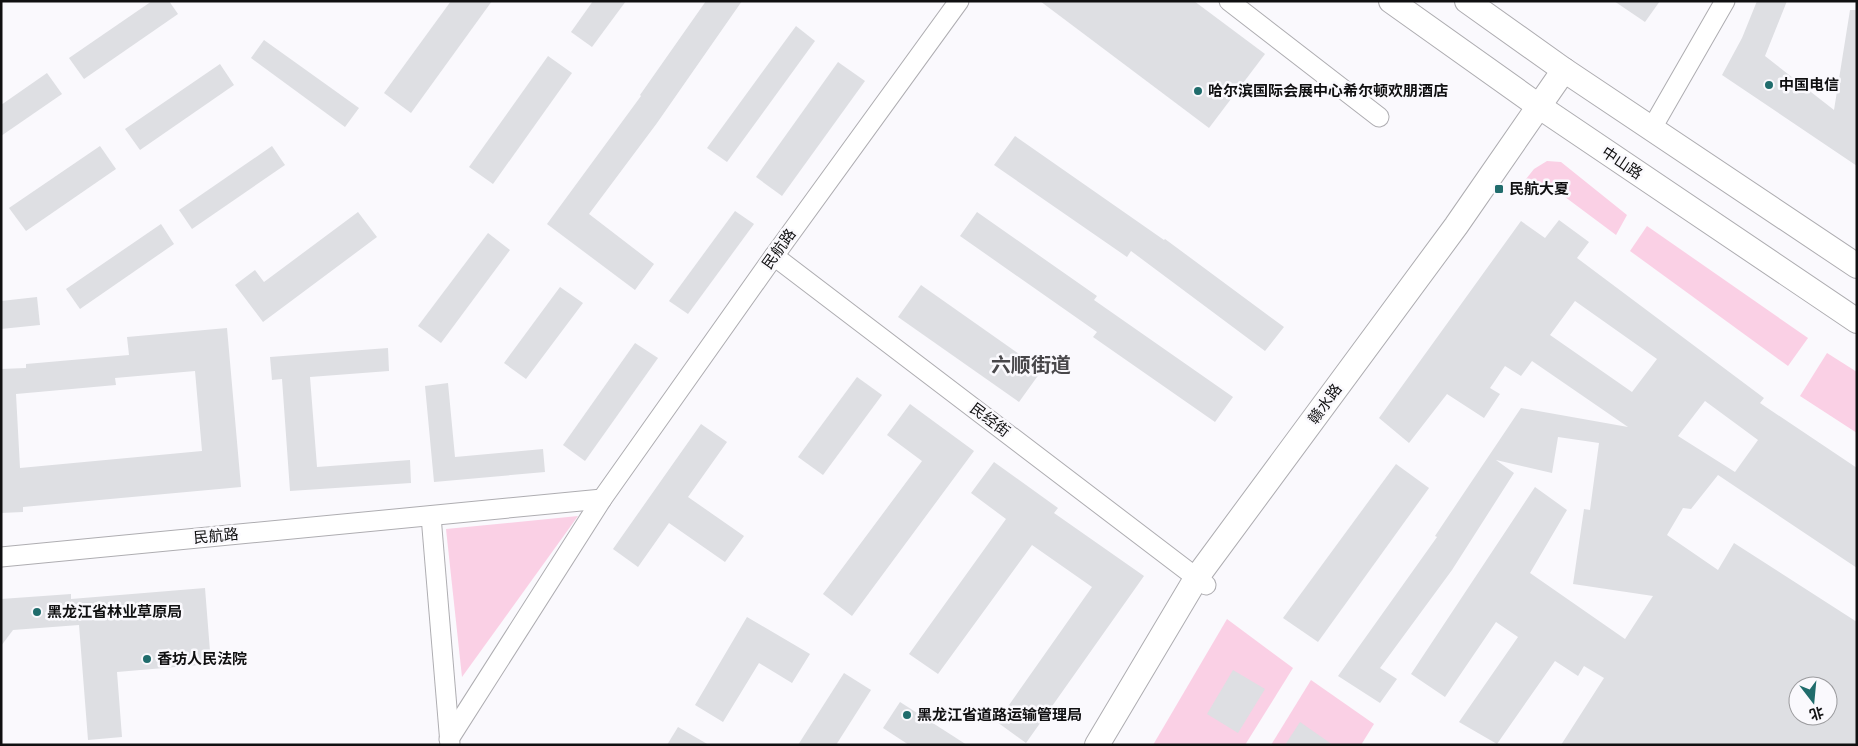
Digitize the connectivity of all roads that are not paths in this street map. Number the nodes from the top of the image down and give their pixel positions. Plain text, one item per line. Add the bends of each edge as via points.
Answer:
1 (959, 1) edge
2 (1229, 1) edge
3 (1391, 1) edge
4 (1467, 1) edge
5 (1724, 1) edge
6 (1571, 75) junction
7 (1546, 112) junction
8 (1379, 117) dead end
9 (1652, 128) junction
10 (774, 256) junction
11 (1857, 266) edge
12 (1857, 321) edge
13 (602, 499) junction
14 (431, 516) junction
15 (1, 557) edge
16 (1202, 581) junction
17 (449, 742) edge
18 (1097, 745) edge
19 (1109, 745) edge

1 - 10 street, 民航路
2 - 8 street
3 - 7 main road, 中山路
4 - 6 main road
5 - 9 street
6 - 7 main road, 赣水路
6 - 9 main road
7 - 12 main road, 中山路
7 - 16 main road, 赣水路
9 - 11 main road
10 - 13 street, 民航路
10 - 16 street, 民经街
13 - 14 street, 民航路
13 - 17 street, 民航路
14 - 15 street, 民航路
14 - 17 street, 民航路
16 - 18 main road, 赣水路
16 - 19 main road, 赣水路

